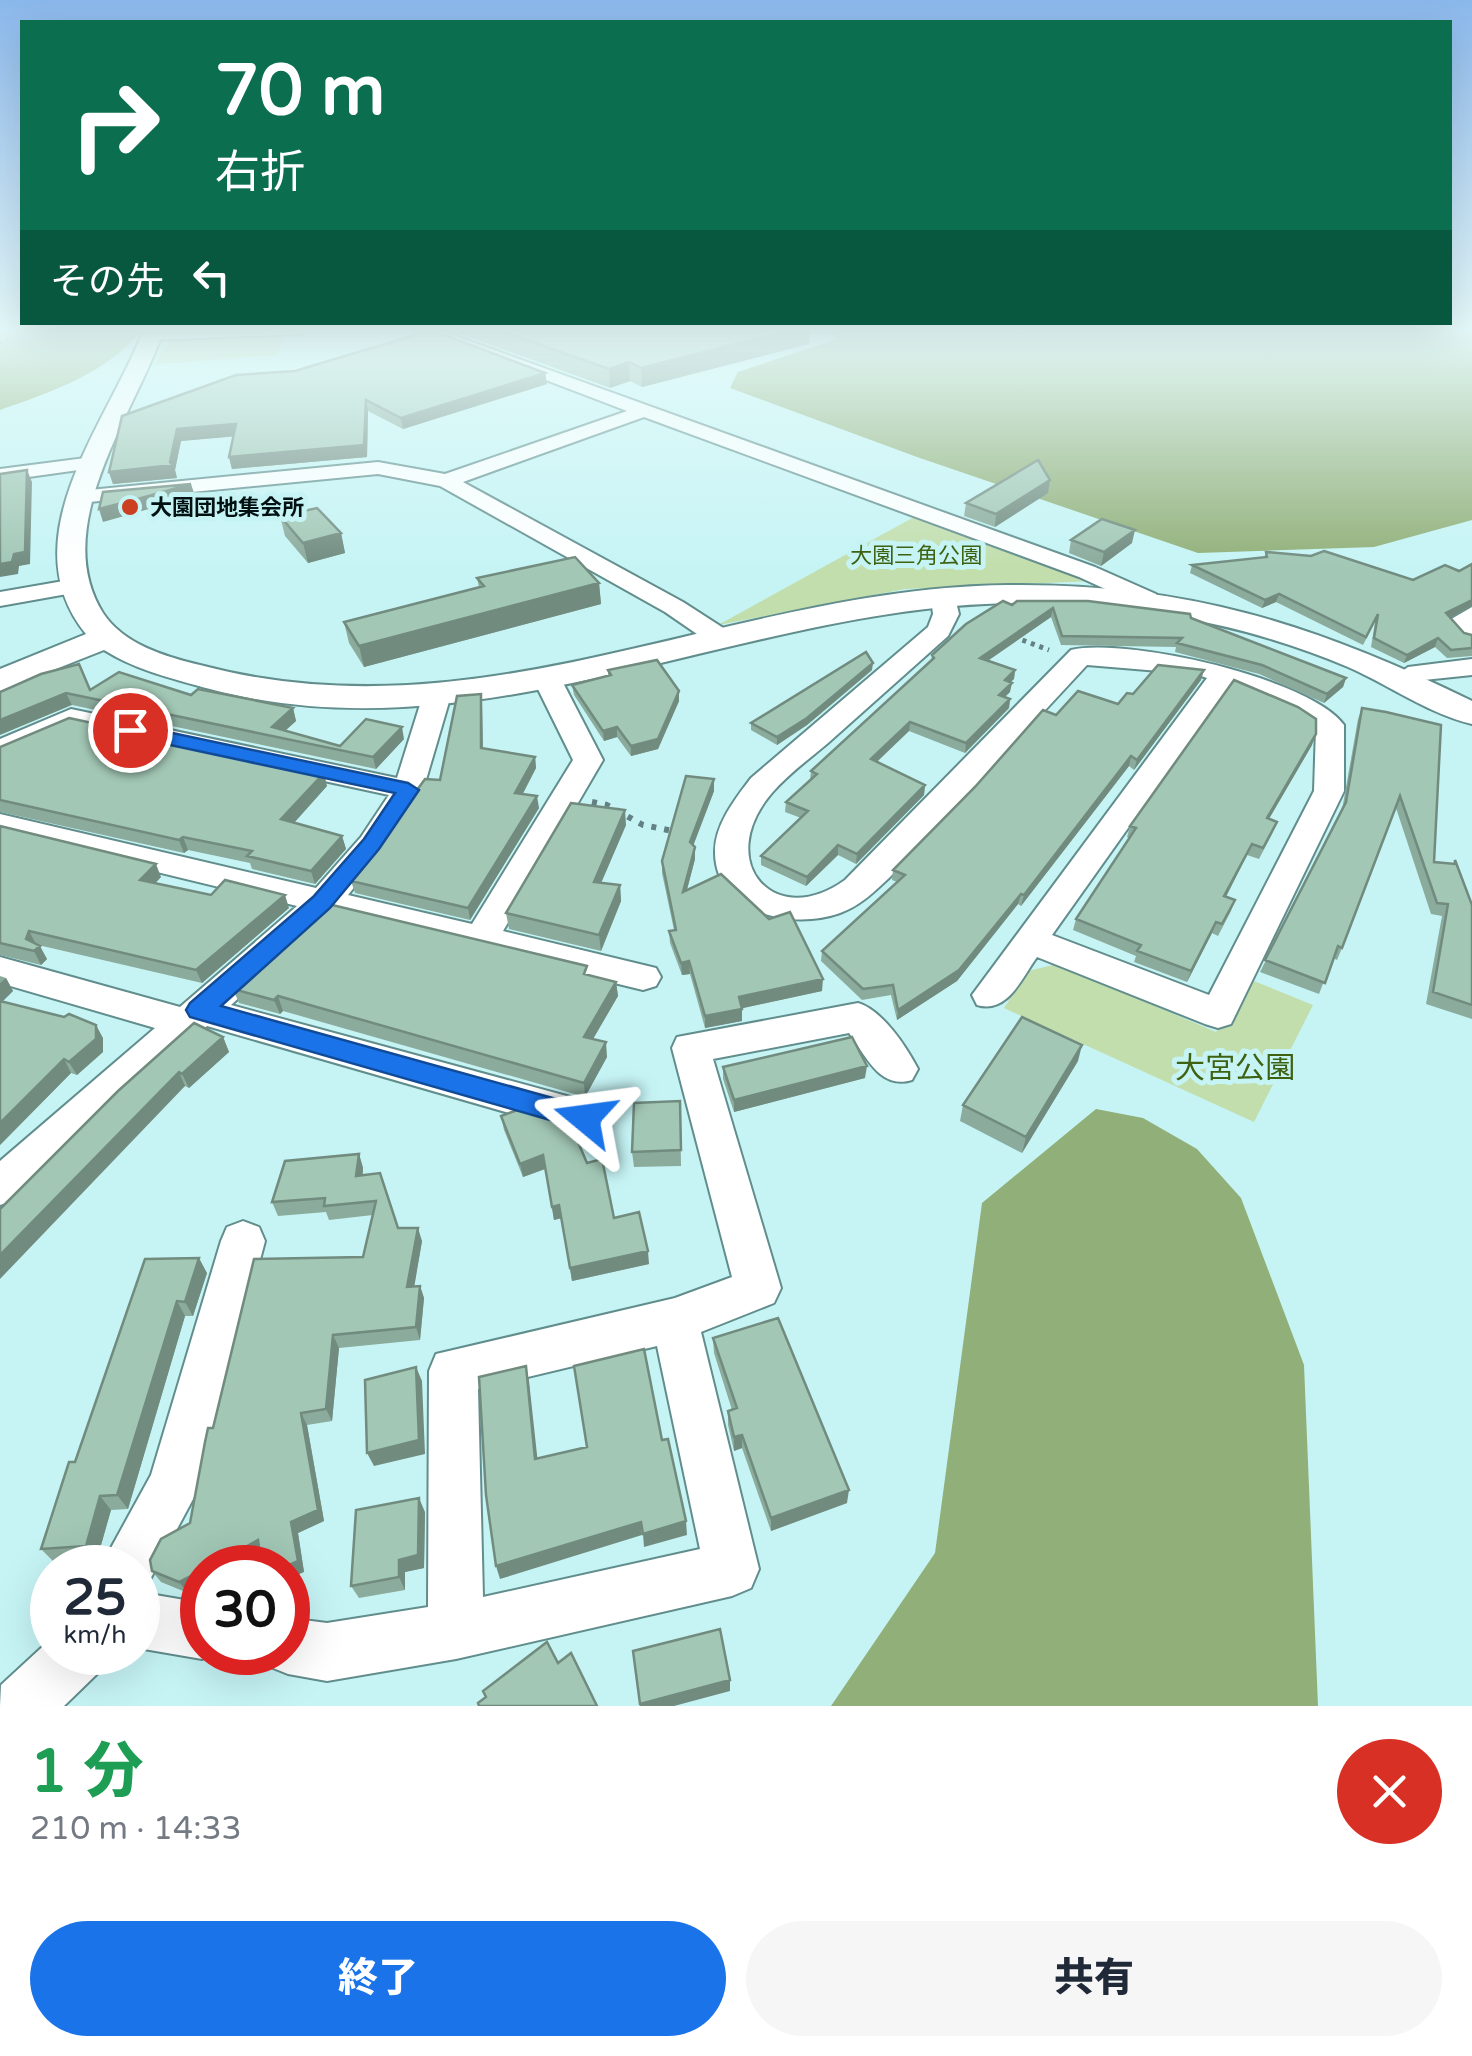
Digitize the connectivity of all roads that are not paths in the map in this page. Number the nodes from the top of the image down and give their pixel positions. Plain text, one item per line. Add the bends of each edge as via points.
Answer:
1 (118, 409) edge
2 (637, 409) edge
3 (644, 411) junction
4 (93, 463) junction
5 (0, 475) edge
6 (446, 480) junction
7 (78, 497) junction
8 (75, 586) junction
9 (0, 599) edge
10 (1146, 599) junction
11 (945, 606) junction
12 (1472, 615) edge
13 (1472, 634) edge
14 (104, 638) junction
15 (722, 638) junction
16 (1472, 667) edge
17 (1224, 674) junction
18 (546, 677) junction
19 (1404, 680) junction
20 (0, 681) edge
21 (437, 694) junction
22 (1472, 714) edge
23 (0, 750) edge
24 (408, 790) junction
25 (0, 824) edge
26 (322, 902) junction
27 (480, 940) junction
28 (1031, 941) junction
29 (0, 970) edge
30 (643, 977) dead end
31 (990, 995) dead end
32 (191, 1016) junction
33 (898, 1068) dead end
34 (585, 1118) dead end
35 (2, 1182) edge
36 (244, 1240) dead end
37 (675, 1320) junction
38 (140, 1545) edge
39 (456, 1630) junction
40 (310, 1649) edge
41 (55, 1675) edge
42 (22, 1706) edge

1 - 4 street
2 - 3 street
3 - 6 street
3 - 10 street
4 - 5 street
4 - 7 street
6 - 7 street via 378,468
6 - 15 street
7 - 8 street
8 - 9 street
8 - 14 street
10 - 11 street via 1028,594
10 - 19 street via 1296,632
11 - 15 street via 886,603
11 - 17 street via 939,630 746,806 732,843 732,868 746,889 782,908 840,900 883,867 1080,656 1146,659
12 - 13 street via 1459,622
14 - 20 street
14 - 21 street via 186,674 241,688 352,699
15 - 18 street
16 - 19 street
17 - 28 street
17 - 28 street via 1330,724 1330,758 1329,792 1218,1014
18 - 21 street
18 - 27 street via 588,760
19 - 22 street
21 - 24 street
23 - 24 street via 71,718
24 - 26 street
25 - 26 street
26 - 27 street
26 - 32 street
27 - 30 street
28 - 31 street
29 - 32 street
32 - 34 street
32 - 35 street
33 - 37 street via 858,1017 691,1048 758,1288
36 - 38 street via 174,1486
37 - 39 street via 453,1371
37 - 39 street via 732,1569
39 - 40 street
41 - 42 street

